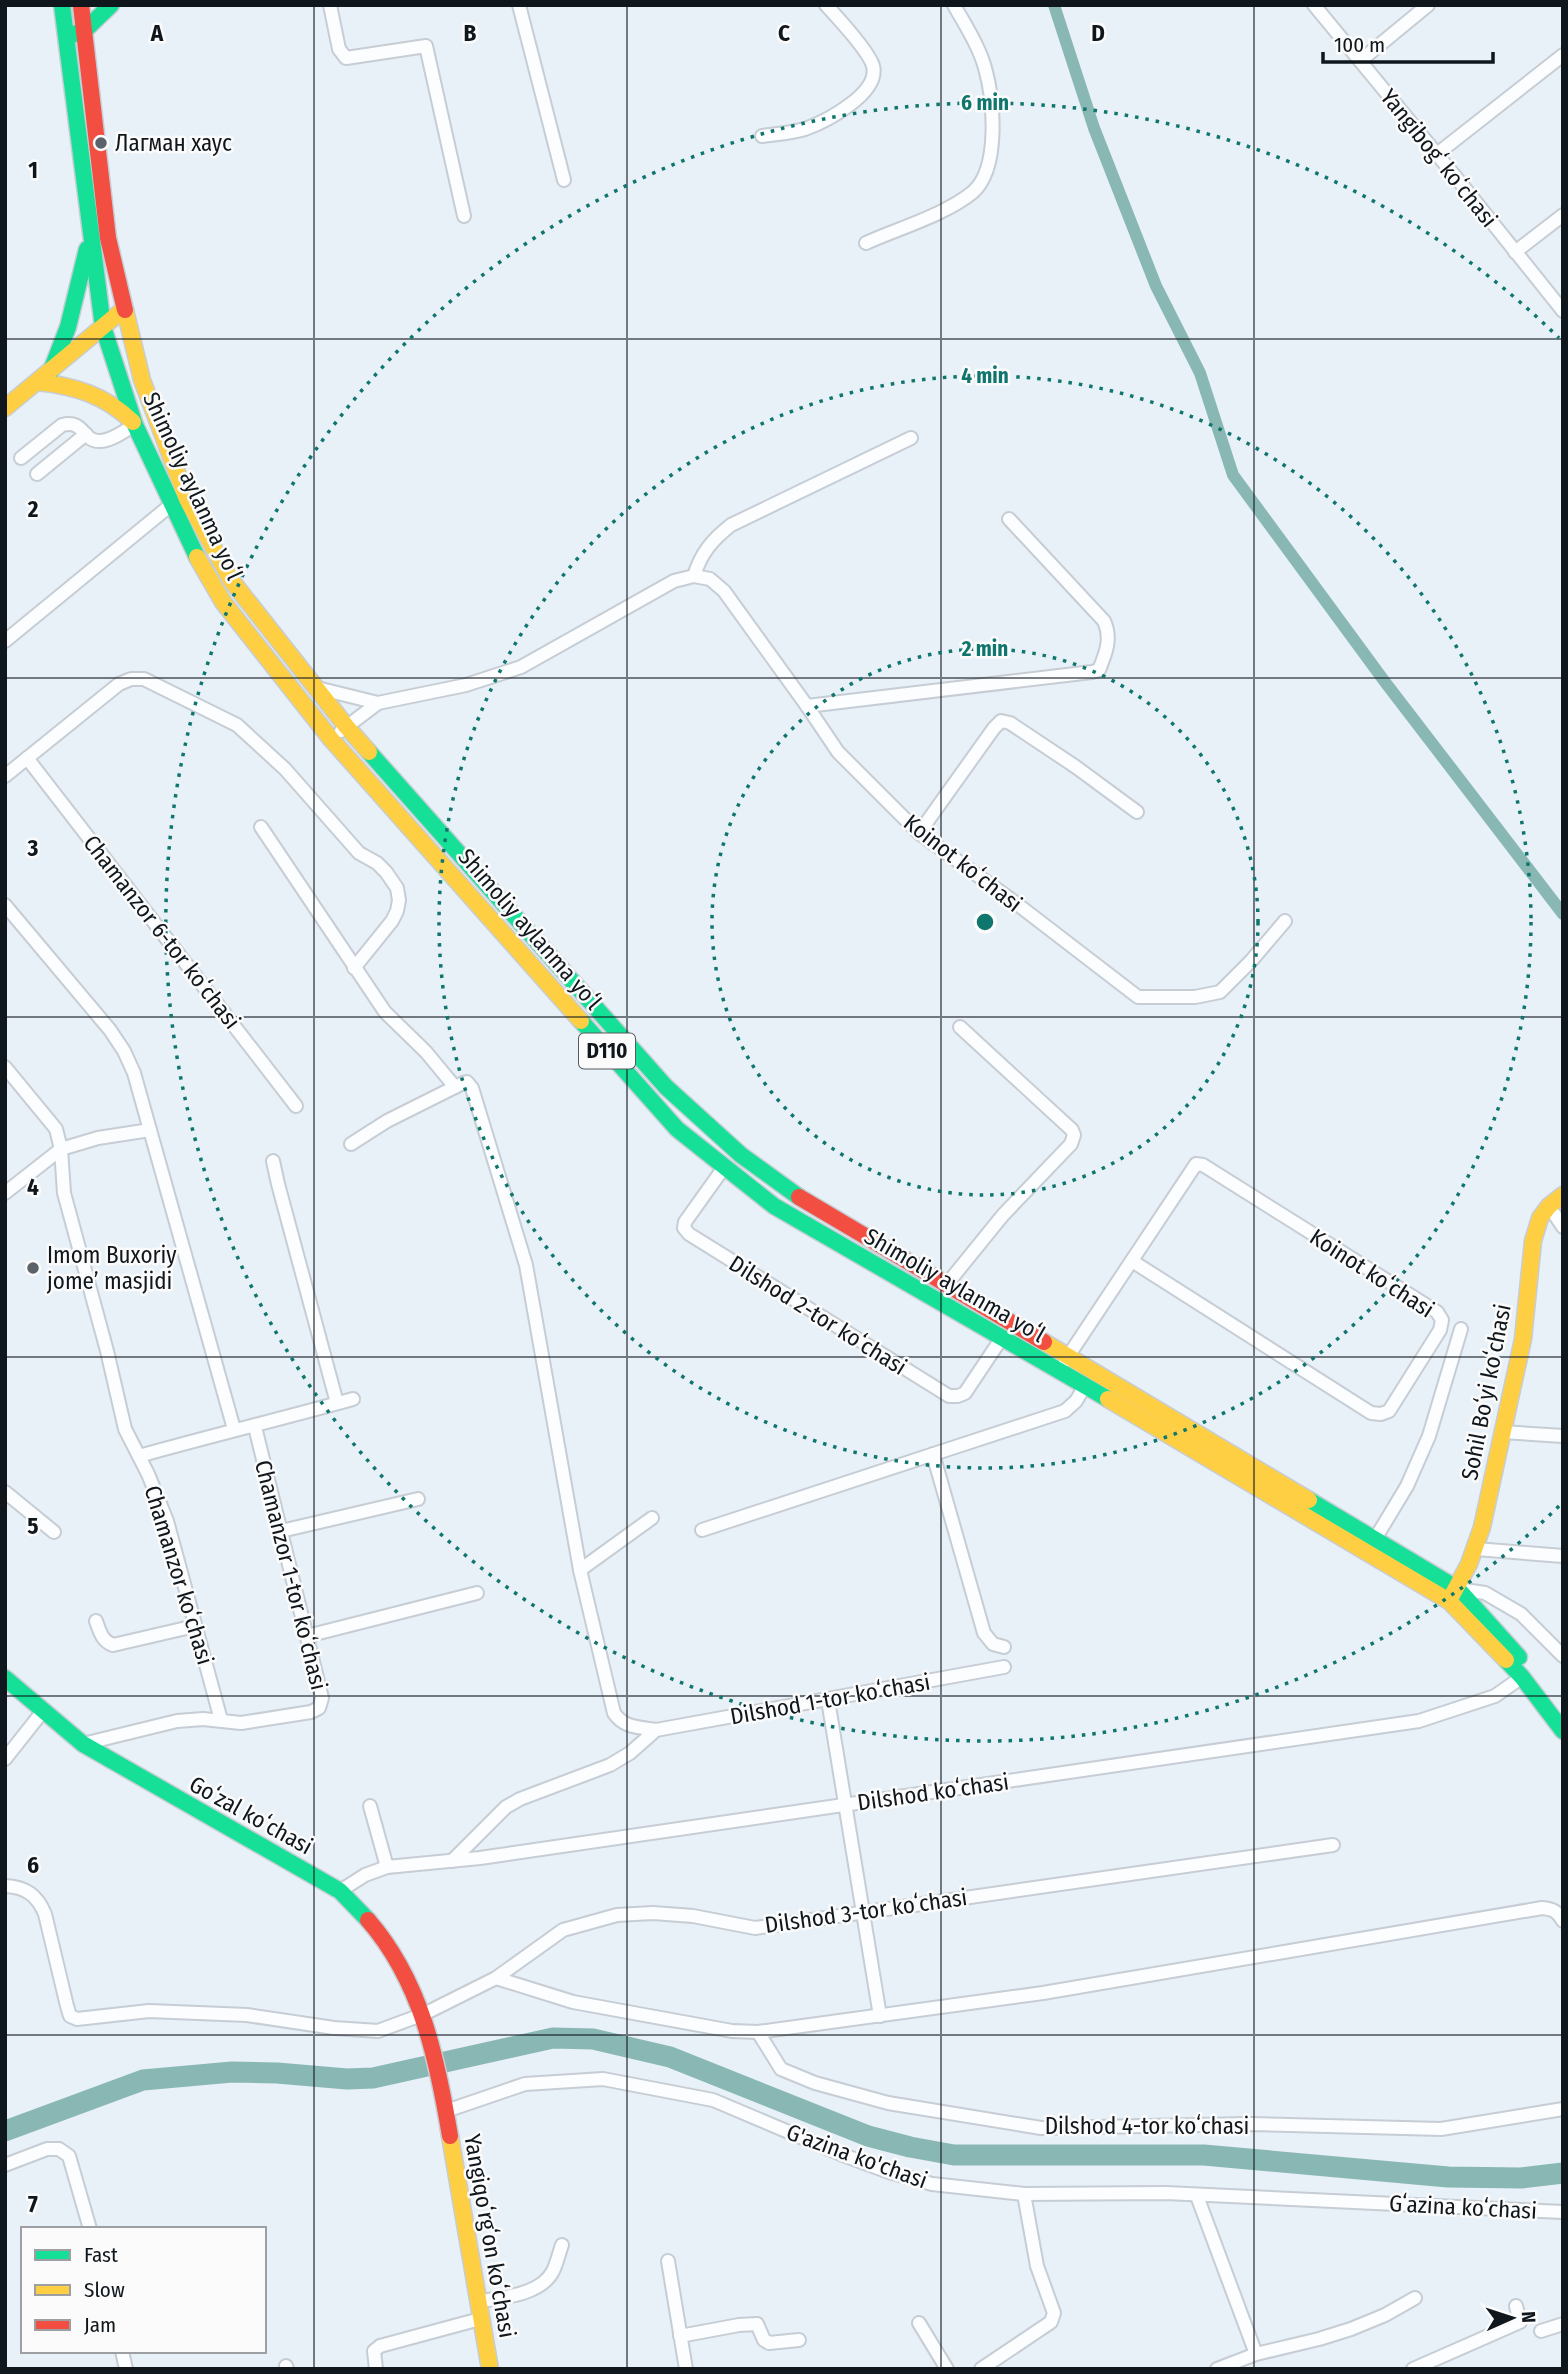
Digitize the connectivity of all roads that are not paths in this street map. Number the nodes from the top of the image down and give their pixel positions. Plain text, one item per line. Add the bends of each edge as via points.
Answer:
1 (62, 5) edge
2 (81, 5) edge
3 (111, 5) edge
4 (330, 5) edge
5 (519, 5) edge
6 (826, 5) edge
7 (954, 5) edge
8 (1314, 5) edge
9 (1427, 5) edge
10 (85, 30) junction
11 (66, 38) junction
12 (1563, 55) edge
13 (1360, 61) junction
14 (762, 136) dead end
15 (1437, 154) junction
16 (564, 180) dead end
17 (1563, 215) edge
18 (464, 216) dead end
19 (91, 238) junction
20 (866, 243) dead end
21 (1515, 252) junction
22 (124, 309) junction
23 (1563, 311) edge
24 (103, 327) junction
25 (51, 370) junction
26 (37, 382) junction
27 (5, 408) edge
28 (135, 425) junction
29 (86, 434) junction
30 (911, 438) dead end
31 (22, 458) dead end
32 (37, 474) dead end
33 (172, 504) junction
34 (1009, 519) dead end
35 (694, 576) junction
36 (5, 640) edge
37 (315, 687) junction
38 (377, 703) junction
39 (807, 706) junction
40 (346, 726) junction
41 (331, 739) junction
42 (27, 758) junction
43 (5, 776) edge
44 (1137, 812) dead end
45 (261, 828) dead end
46 (919, 833) junction
47 (5, 905) edge
48 (1285, 921) dead end
49 (354, 968) junction
50 (601, 1014) junction
51 (960, 1027) dead end
52 (588, 1030) junction
53 (5, 1067) edge
54 (455, 1087) junction
55 (296, 1106) dead end
56 (150, 1130) junction
57 (351, 1144) dead end
58 (61, 1149) junction
59 (273, 1161) dead end
60 (725, 1166) junction
61 (5, 1193) edge
62 (1563, 1195) edge
63 (1549, 1206) junction
64 (1563, 1227) edge
65 (1132, 1261) junction
66 (947, 1284) junction
67 (1461, 1329) dead end
68 (1001, 1339) junction
69 (1068, 1355) junction
70 (1059, 1370) junction
71 (1085, 1386) junction
72 (353, 1399) dead end
73 (337, 1403) junction
74 (255, 1427) junction
75 (234, 1429) junction
76 (1503, 1432) junction
77 (1563, 1436) edge
78 (933, 1454) junction
79 (139, 1456) junction
80 (5, 1492) edge
81 (418, 1499) dead end
82 (652, 1518) dead end
83 (702, 1530) dead end
84 (281, 1531) junction
85 (54, 1532) dead end
86 (1375, 1539) junction
87 (1476, 1549) junction
88 (1563, 1556) edge
89 (580, 1570) junction
90 (477, 1593) dead end
91 (1453, 1595) junction
92 (96, 1621) dead end
93 (195, 1626) junction
94 (307, 1636) junction
95 (1004, 1647) dead end
96 (1563, 1656) edge
97 (1004, 1667) dead end
98 (1522, 1677) junction
99 (5, 1678) edge
100 (828, 1700) junction
101 (1563, 1708) edge
102 (43, 1711) junction
103 (221, 1720) junction
104 (656, 1730) junction
105 (1563, 1731) edge
106 (83, 1744) junction
107 (5, 1759) edge
108 (846, 1805) junction
109 (370, 1806) dead end
110 (1333, 1844) dead end
111 (452, 1861) junction
112 (387, 1867) junction
113 (5, 1886) edge
114 (340, 1891) junction
115 (864, 1912) junction
116 (1563, 1921) edge
117 (496, 1978) junction
118 (424, 2014) junction
119 (880, 2016) junction
120 (428, 2032) joint
121 (758, 2032) junction
122 (1563, 2109) edge
123 (446, 2111) junction
124 (5, 2165) edge
125 (1024, 2194) junction
126 (1197, 2196) junction
127 (1364, 2202) joint
128 (1563, 2212) edge
129 (89, 2227) edge
130 (562, 2245) dead end
131 (668, 2261) dead end
132 (1415, 2298) dead end
133 (477, 2302) junction
134 (1516, 2306) dead end
135 (480, 2319) junction
136 (919, 2323) dead end
137 (1563, 2324) edge
138 (1541, 2331) dead end
139 (680, 2336) junction
140 (799, 2340) dead end
141 (1256, 2354) junction
142 (376, 2369) edge
143 (490, 2369) edge
144 (686, 2369) edge
145 (947, 2369) edge
146 (981, 2369) edge
147 (1217, 2369) edge
148 (1413, 2369) edge

1 - 11 main road, Shimoliy aylanma yoʻl / D110
2 - 10 main road, Shimoliy aylanma yoʻl / D110
3 - 10 main road
4 - 18 street via 338,49 346,58 426,46
5 - 16 street
6 - 14 street via 873,66 872,83 863,95 822,122
7 - 20 street via 985,67 991,101 989,166 975,190 951,207
8 - 13 street, Yangibogʻ koʻchasi
9 - 13 street
10 - 11 main road
10 - 22 main road, Shimoliy aylanma yoʻl / D110 via 108,238
11 - 19 main road, Shimoliy aylanma yoʻl / D110
12 - 15 street
13 - 15 street, Yangibogʻ koʻchasi
15 - 21 street, Yangibogʻ koʻchasi
17 - 21 street
19 - 24 main road, Shimoliy aylanma yoʻl / D110
19 - 25 main road via 71,318
21 - 23 street, Yangibogʻ koʻchasi
22 - 24 main road
22 - 37 main road, Shimoliy aylanma yoʻl / D110 via 142,380 187,499 232,580
24 - 25 main road
24 - 28 main road, Shimoliy aylanma yoʻl / D110
25 - 26 main road
26 - 27 main road
26 - 28 main road via 96,393
28 - 29 street via 102,441
28 - 33 main road, Shimoliy aylanma yoʻl / D110
29 - 31 street via 77,425 62,425
29 - 32 street
30 - 35 street via 731,525 711,541
33 - 36 street
33 - 41 main road, Shimoliy aylanma yoʻl / D110 via 223,602
34 - 39 street via 1104,621 1109,632 1099,670
35 - 38 street via 674,581 521,667 466,685
35 - 39 street, Koinot koʻchasi via 710,579 724,592
37 - 38 street
37 - 40 main road, Shimoliy aylanma yoʻl / D110
38 - 40 street
39 - 46 street, Koinot koʻchasi via 838,752
40 - 41 street
40 - 50 main road, Shimoliy aylanma yoʻl / D110
41 - 52 main road, Shimoliy aylanma yoʻl / D110
42 - 43 street
42 - 49 street via 131,679 144,679 237,725 397,888 399,900 392,921
42 - 55 street, Chamanzor 6-tor koʻchasi
44 - 46 street via 1076,766 1001,721
45 - 49 street
46 - 48 street, Koinot koʻchasi via 1138,997 1220,992
47 - 56 street via 124,1051
49 - 54 street via 385,1012
50 - 52 main road
50 - 66 main road, Shimoliy aylanma yoʻl / D110 via 702,1122 769,1177
51 - 66 street via 1074,1135 1071,1144 1003,1215
52 - 60 main road, Shimoliy aylanma yoʻl / D110 via 677,1129
53 - 58 street, Chamanzor koʻchasi via 56,1129
54 - 57 street
54 - 89 street via 467,1082 472,1088 526,1265
56 - 58 street
56 - 75 street
58 - 61 street
58 - 79 street, Chamanzor koʻchasi via 64,1193 125,1429
59 - 73 street
60 - 68 main road, Shimoliy aylanma yoʻl / D110 via 774,1206
60 - 68 street, Dilshod 2-tor koʻchasi via 684,1228 757,1279 949,1396 965,1393
62 - 63 main road, Sohil Boʻyi koʻchasi
63 - 64 street
63 - 76 main road, Sohil Boʻyi koʻchasi via 1533,1241 1523,1339
65 - 65 street, Koinot koʻchasi via 1191,1169 1203,1165 1437,1312 1442,1321 1389,1411 1371,1413
65 - 69 street, Koinot koʻchasi
66 - 69 main road, Shimoliy aylanma yoʻl / D110
67 - 86 street via 1429,1436 1407,1486
68 - 70 main road, Shimoliy aylanma yoʻl / D110
69 - 70 street, Koinot koʻchasi
69 - 86 main road, Shimoliy aylanma yoʻl / D110
70 - 71 main road, Shimoliy aylanma yoʻl / D110
71 - 78 street via 1065,1411
71 - 91 main road, Shimoliy aylanma yoʻl / D110
72 - 73 street
73 - 74 street
74 - 75 street
74 - 84 street, Chamanzor 1-tor koʻchasi
75 - 79 street
76 - 77 street
76 - 87 main road, Sohil Boʻyi koʻchasi
78 - 83 street
78 - 95 street via 984,1633 993,1644
79 - 93 street, Chamanzor koʻchasi via 167,1521
80 - 85 street
81 - 84 street
82 - 89 street
84 - 94 street, Chamanzor 1-tor koʻchasi
86 - 91 main road, Shimoliy aylanma yoʻl / D110
87 - 88 street
87 - 91 main road, Sohil Boʻyi koʻchasi
89 - 104 street via 614,1713 626,1725
90 - 94 street
91 - 96 street via 1485,1592 1521,1614
91 - 98 main road, Shimoliy aylanma yoʻl / D110
91 - 101 main road, Shimoliy aylanma yoʻl / D110 via 1497,1630
92 - 93 street via 106,1643 113,1646
93 - 103 street, Chamanzor koʻchasi
94 - 103 street, Chamanzor 1-tor koʻchasi via 322,1698 319,1708 241,1723
97 - 100 street, Dilshod 1-tor koʻchasi
98 - 105 main road, Shimoliy aylanma yoʻl / D110
98 - 108 street, Dilshod koʻchasi via 1495,1696 1419,1720
99 - 102 main road, Goʻzal koʻchasi
100 - 104 street, Dilshod 1-tor koʻchasi
100 - 108 street
102 - 106 main road, Goʻzal koʻchasi
102 - 107 street
103 - 106 street via 177,1721
104 - 111 street via 610,1766 506,1807
106 - 114 main road, Goʻzal koʻchasi
108 - 111 street, Dilshod koʻchasi
108 - 115 street
109 - 112 street
110 - 115 street, Dilshod 3-tor koʻchasi
111 - 112 street, Dilshod koʻchasi
112 - 114 street, Dilshod koʻchasi
113 - 118 street, Dilshod 3-tor koʻchasi via 26,1889 41,1904 70,2016 77,2020 149,2011 247,2015 378,2031
114 - 118 main road, Goʻzal koʻchasi via 388,1944
115 - 117 street, Dilshod 3-tor koʻchasi via 755,1928 692,1916 617,1915 563,1930
115 - 119 street
116 - 119 street via 1558,1912 1542,1908 1043,1993
117 - 118 street, Dilshod 3-tor koʻchasi
117 - 121 street via 573,2002
118 - 120 main road, Goʻzal koʻchasi
119 - 121 street
120 - 123 main road, Yangiqoʻrgʻon koʻchasi
121 - 122 street, Dilshod 4-tor koʻchasi via 781,2069 815,2083 888,2103 1041,2128 1250,2124 1441,2129
123 - 125 street, G'azina ko'chasi via 525,2084 604,2079 713,2100 889,2172 933,2184
123 - 133 main road, Yangiqoʻrgʻon koʻchasi
124 - 129 street via 47,2149 59,2149 69,2156
125 - 126 street, G'azina ko'chasi
125 - 146 street via 1037,2266 1054,2313 1051,2322
126 - 127 street, G'azina ko'chasi
126 - 141 street
127 - 128 street, Gʻazina koʻchasi
130 - 133 street via 553,2273 544,2282 524,2292
131 - 139 street
132 - 141 street via 1351,2329
133 - 135 main road, Yangiqoʻrgʻon koʻchasi
134 - 148 street via 1520,2322
135 - 142 street via 380,2346 374,2351
135 - 143 main road, Yangiqoʻrgʻon koʻchasi
136 - 145 street
137 - 138 street
139 - 140 street via 757,2325 769,2343
139 - 144 street
141 - 147 street

